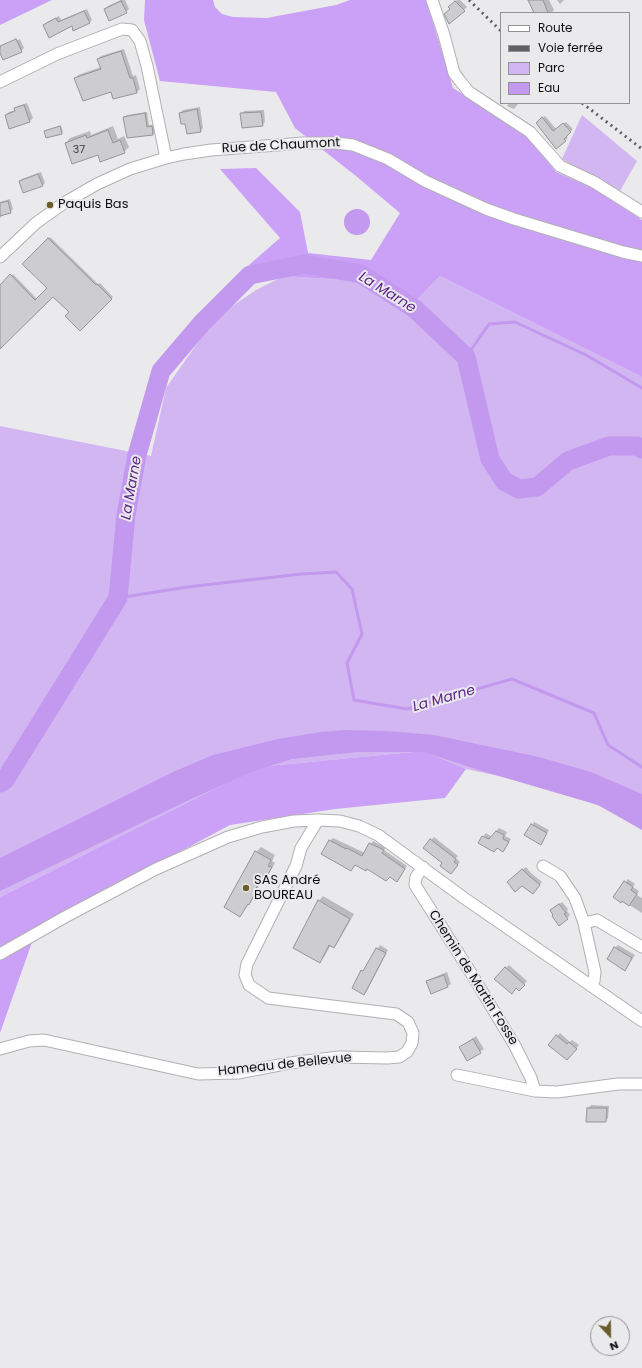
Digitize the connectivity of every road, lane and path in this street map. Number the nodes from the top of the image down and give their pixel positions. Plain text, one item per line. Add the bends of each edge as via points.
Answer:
1 (432, 0) edge
2 (0, 82) edge
3 (166, 158) junction
4 (642, 212) edge
5 (642, 256) edge
6 (0, 257) edge
7 (318, 820) junction
8 (543, 866) dead end
9 (423, 867) junction
10 (584, 923) junction
11 (642, 947) edge
12 (0, 954) edge
13 (591, 986) junction
14 (642, 1021) edge
15 (0, 1049) edge
16 (457, 1075) dead end
17 (642, 1084) edge
18 (535, 1091) junction

1 - 4 street via 454,73 470,92 530,132 560,166 594,182
2 - 3 street via 57,54 122,29 132,30 140,41 147,66
3 - 5 street, Rue de Chaumont via 211,150 304,143 346,143 388,159 425,181 486,209
3 - 6 street, Rue de Chaumont via 130,169 72,198 36,223
7 - 9 street via 340,821 359,826 378,835
7 - 12 street via 262,827 228,837 156,869
7 - 15 street, Hameau de Bellevue via 301,848 296,866 247,964 245,975 249,985 268,998 396,1014 408,1022 413,1033 412,1043 407,1052 387,1058 338,1057 238,1073 198,1074 44,1040 29,1041
8 - 10 street via 560,876 576,898
9 - 13 street
9 - 18 street, Chemin de Martin Fosse via 416,877 415,885 511,1040
10 - 11 street via 597,920
10 - 13 street via 595,972
13 - 14 street
16 - 18 street
17 - 18 street via 618,1084 557,1092

